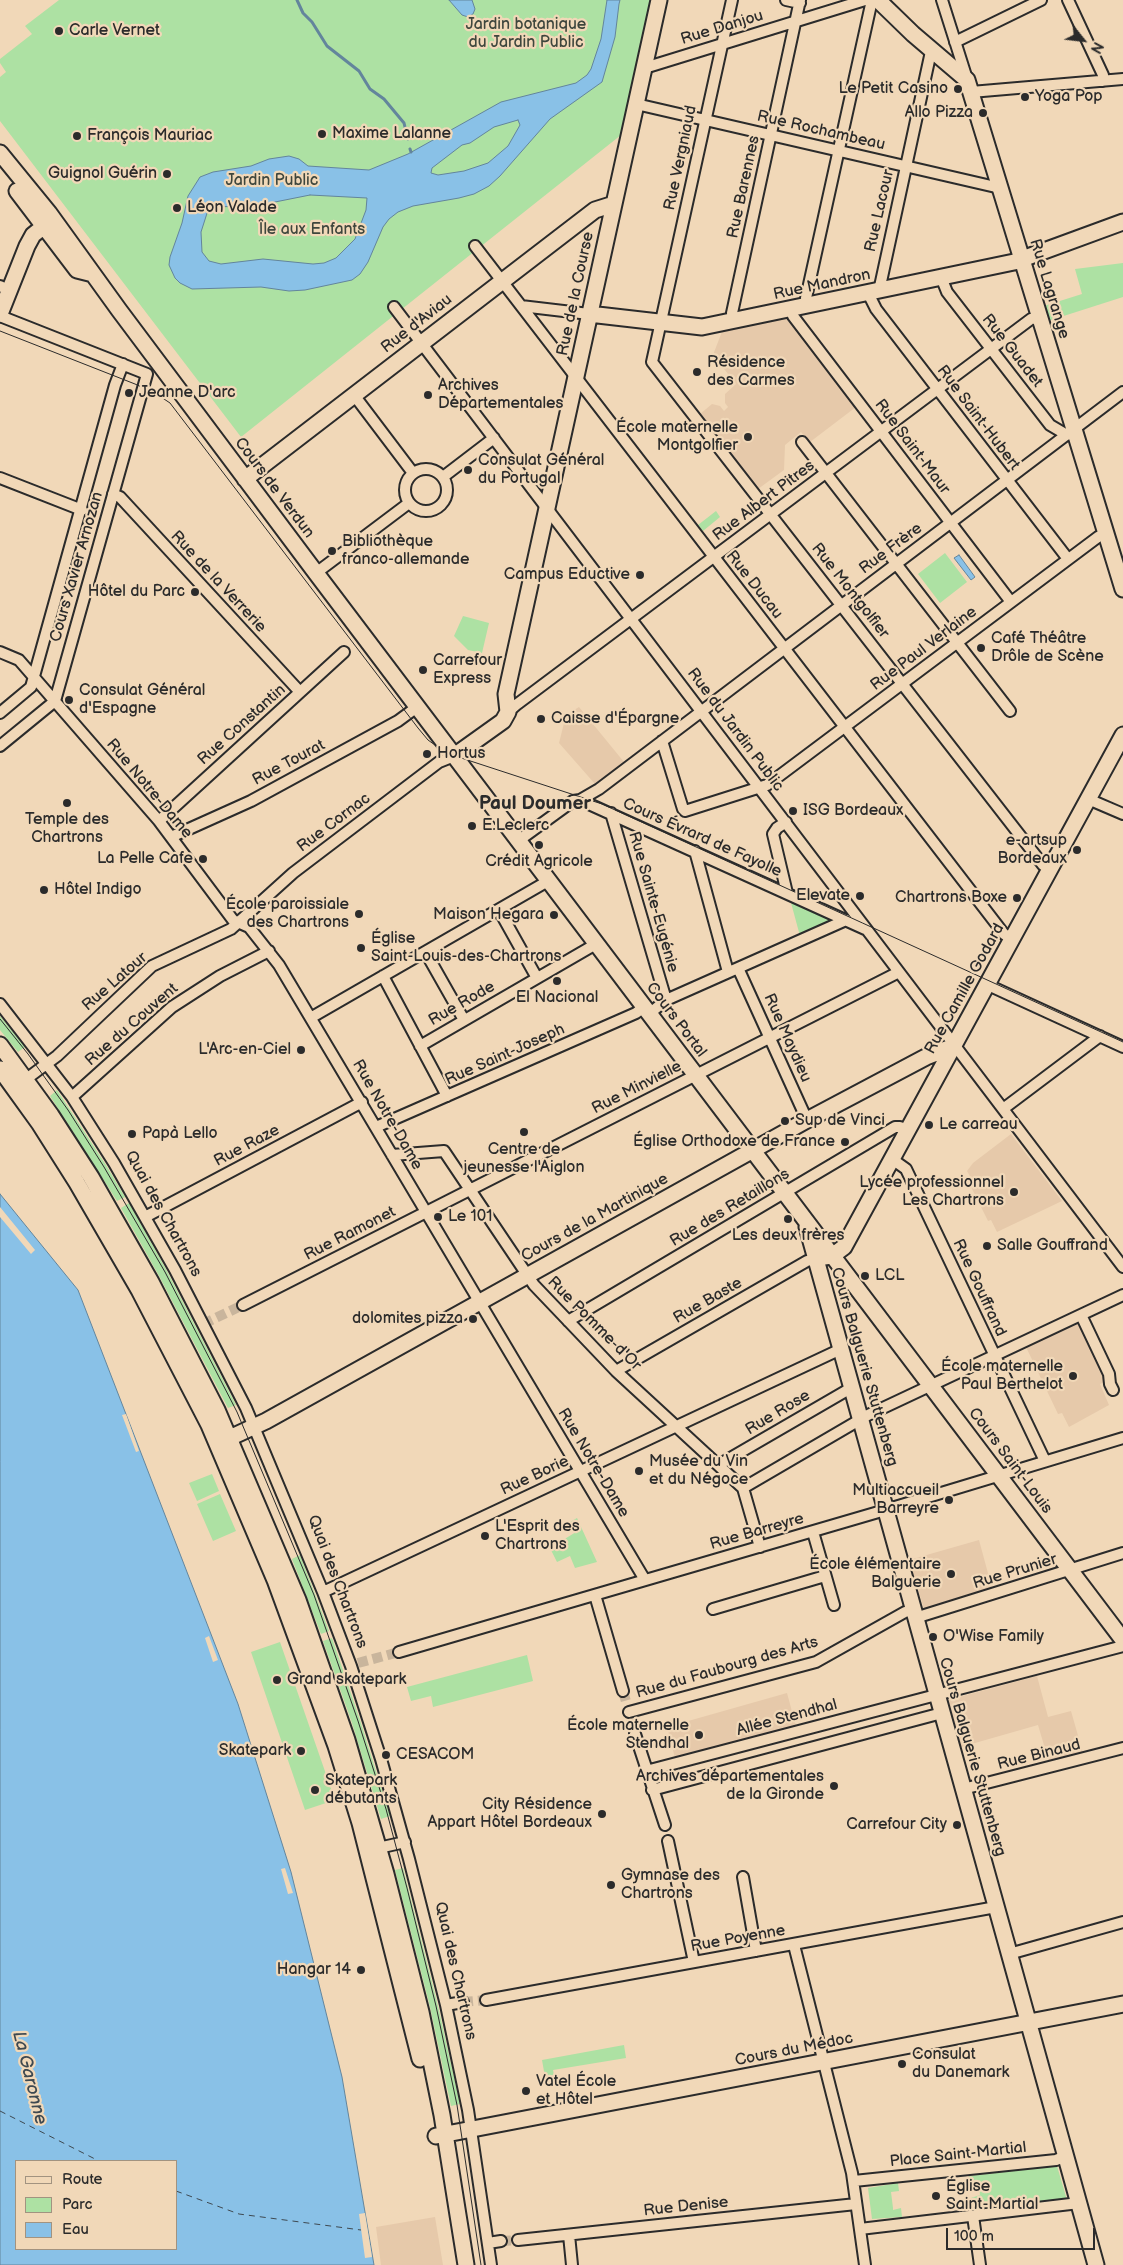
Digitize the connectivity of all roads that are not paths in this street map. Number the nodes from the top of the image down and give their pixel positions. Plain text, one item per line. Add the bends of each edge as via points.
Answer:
1 (659, 0) edge
2 (732, 0) edge
3 (786, 0) edge
4 (865, 0) edge
5 (872, 0) edge
6 (878, 0) edge
7 (942, 0) edge
8 (1041, 0) edge
9 (1068, 0) edge
10 (800, 1) edge
11 (796, 21) junction
12 (955, 42) junction
13 (722, 44) junction
14 (934, 52) junction
15 (956, 63) junction
16 (644, 65) junction
17 (1123, 80) edge
18 (1103, 81) junction
19 (969, 86) junction
20 (636, 104) junction
21 (705, 120) junction
22 (770, 135) junction
23 (838, 150) junction
24 (0, 153) edge
25 (906, 166) junction
26 (0, 169) edge
27 (1000, 188) junction
28 (614, 204) junction
29 (1123, 222) edge
30 (44, 226) junction
31 (475, 246) dead end
32 (74, 248) junction
33 (1022, 260) junction
34 (93, 274) junction
35 (941, 278) junction
36 (502, 281) junction
37 (5, 288) edge
38 (874, 292) junction
39 (521, 306) junction
40 (807, 306) junction
41 (394, 307) dead end
42 (791, 309) junction
43 (589, 314) junction
44 (0, 315) edge
45 (1040, 318) junction
46 (733, 321) junction
47 (660, 322) junction
48 (422, 343) junction
49 (991, 349) junction
50 (123, 364) junction
51 (153, 369) junction
52 (575, 377) junction
53 (937, 390) junction
54 (1123, 392) edge
55 (354, 395) junction
56 (881, 432) junction
57 (1070, 432) junction
58 (494, 438) junction
59 (802, 442) dead end
60 (413, 473) junction
61 (826, 474) junction
62 (443, 477) junction
63 (0, 478) edge
64 (245, 479) junction
65 (1007, 480) junction
66 (113, 494) junction
67 (409, 503) junction
68 (547, 507) junction
69 (82, 510) junction
70 (771, 515) junction
71 (951, 523) junction
72 (1106, 533) junction
73 (714, 557) junction
74 (1068, 559) junction
75 (896, 565) junction
76 (316, 573) junction
77 (1123, 589) edge
78 (1011, 602) junction
79 (842, 606) junction
80 (632, 618) junction
81 (956, 643) junction
82 (785, 649) junction
83 (0, 652) edge
84 (344, 652) dead end
85 (34, 678) junction
86 (902, 684) junction
87 (300, 692) junction
88 (55, 702) junction
89 (417, 707) junction
90 (702, 711) junction
91 (1010, 711) dead end
92 (508, 712) junction
93 (0, 713) edge
94 (845, 727) junction
95 (1123, 735) edge
96 (662, 741) junction
97 (0, 746) edge
98 (454, 756) junction
99 (760, 788) junction
100 (580, 800) junction
101 (1088, 800) junction
102 (611, 813) junction
103 (1123, 814) edge
104 (159, 821) junction
105 (786, 822) junction
106 (171, 837) junction
107 (518, 841) junction
108 (695, 851) junction
109 (1050, 870) junction
110 (548, 881) junction
111 (787, 893) junction
112 (499, 910) junction
113 (846, 920) junction
114 (238, 922) junction
115 (866, 929) junction
116 (1012, 939) junction
117 (596, 944) junction
118 (269, 951) junction
119 (426, 953) junction
120 (738, 968) junction
121 (728, 972) junction
122 (899, 972) junction
123 (383, 976) junction
124 (538, 978) junction
125 (988, 984) junction
126 (666, 1000) junction
127 (0, 1004) edge
128 (647, 1010) junction
129 (312, 1017) junction
130 (464, 1020) junction
131 (1100, 1036) junction
132 (770, 1038) junction
133 (0, 1045) edge
134 (420, 1046) junction
135 (954, 1046) junction
136 (1123, 1047) edge
137 (47, 1063) junction
138 (0, 1069) edge
139 (696, 1075) junction
140 (20, 1084) junction
141 (447, 1096) junction
142 (72, 1097) junction
143 (362, 1102) junction
144 (1003, 1109) junction
145 (807, 1120) junction
146 (376, 1127) junction
147 (908, 1131) junction
148 (753, 1150) junction
149 (392, 1155) junction
150 (892, 1159) junction
151 (469, 1189) junction
152 (785, 1192) junction
153 (426, 1212) junction
154 (145, 1217) junction
155 (806, 1220) junction
156 (832, 1256) junction
157 (815, 1259) junction
158 (1123, 1267) edge
159 (527, 1276) junction
160 (1123, 1295) edge
161 (480, 1302) junction
162 (243, 1305) tunnel mouth
163 (1081, 1315) junction
164 (568, 1321) junction
165 (840, 1349) junction
166 (995, 1355) junction
167 (616, 1371) junction
168 (931, 1386) junction
169 (851, 1388) junction
170 (1113, 1390) dead end
171 (860, 1421) junction
172 (254, 1426) junction
173 (678, 1426) junction
174 (1123, 1438) edge
175 (223, 1441) junction
176 (1045, 1462) junction
177 (720, 1464) junction
178 (580, 1471) junction
179 (999, 1476) junction
180 (743, 1488) junction
181 (886, 1510) junction
182 (813, 1532) junction
183 (760, 1547) junction
184 (1123, 1553) edge
185 (1070, 1570) junction
186 (825, 1576) junction
187 (645, 1580) junction
188 (323, 1592) junction
189 (595, 1595) junction
190 (834, 1605) dead end
191 (713, 1609) dead end
192 (914, 1614) junction
193 (1123, 1640) edge
194 (1123, 1646) edge
195 (399, 1652) tunnel mouth
196 (623, 1691) tunnel mouth
197 (937, 1694) junction
198 (629, 1712) dead end
199 (942, 1713) junction
200 (634, 1734) tunnel mouth
201 (1123, 1748) edge
202 (646, 1771) junction
203 (963, 1789) junction
204 (652, 1790) junction
205 (665, 1825) dead end
206 (668, 1841) dead end
207 (404, 1842) junction
208 (373, 1849) junction
209 (742, 1877) dead end
210 (996, 1907) junction
211 (1123, 1922) edge
212 (794, 1945) junction
213 (756, 1951) junction
214 (1009, 1954) junction
215 (694, 1962) junction
216 (486, 2000) tunnel mouth
217 (463, 2002) tunnel mouth
218 (1123, 2004) edge
219 (446, 2005) junction
220 (1028, 2022) junction
221 (823, 2062) junction
222 (471, 2130) junction
223 (440, 2136) junction
224 (1066, 2156) junction
225 (854, 2181) junction
226 (856, 2204) junction
227 (1079, 2204) junction
228 (973, 2216) junction
229 (860, 2229) junction
230 (569, 2234) junction
231 (518, 2240) tunnel mouth
232 (501, 2242) tunnel mouth
233 (488, 2243) junction
234 (457, 2265) edge
235 (466, 2265) edge
236 (491, 2265) edge
237 (572, 2265) edge
238 (865, 2265) edge
239 (980, 2265) edge
240 (1096, 2265) edge

1 - 16 main road, Rue de la Course
2 - 13 street, Rue Vergniaud
3 - 10 street
4 - 11 street, Rue Danjou
5 - 23 street
6 - 14 main road
7 - 12 street
8 - 12 street
9 - 18 street
10 - 11 street, Rue Barennes
11 - 13 street, Rue Danjou
11 - 22 street, Rue Barennes
12 - 15 street
13 - 16 street, Rue Danjou via 651,66
13 - 21 street, Rue Vergniaud
14 - 15 main road
14 - 25 street, Rue Lacour via 930,56
15 - 19 main road
16 - 20 main road, Rue de la Course
17 - 18 street
18 - 19 street
19 - 27 main road, Rue Lagrange
20 - 21 street, Rue Rochambeau
20 - 28 main road, Rue de la Course
21 - 22 street, Rue Rochambeau
21 - 47 street, Rue Vergniaud
22 - 23 street, Rue Rochambeau
22 - 46 street, Rue Barennes via 732,313
23 - 25 street, Rue Rochambeau
23 - 40 street via 806,298
24 - 32 main road, Cours de Verdun
25 - 27 street, Rue Rochambeau
25 - 38 street, Rue Lacour
26 - 30 main road, Cours de Verdun
27 - 33 main road, Rue Lagrange
28 - 36 main road, Rue d'Aviau via 595,210
28 - 43 main road, Rue de la Course
29 - 33 main road, Rue Mandron
30 - 32 main road
30 - 34 main road, Cours de Verdun via 77,270
30 - 37 main road via 33,234
31 - 36 street, Rue Ducau
32 - 34 main road, Cours de Verdun
33 - 35 main road, Rue Mandron
33 - 45 main road, Rue Lagrange
34 - 51 main road, Cours de Verdun
35 - 38 main road, Rue Mandron
35 - 49 street, Rue Guadet via 947,292
36 - 39 street, Rue Ducau
36 - 48 main road, Rue d'Aviau
37 - 44 main road
38 - 40 main road, Rue Mandron
38 - 53 street, Rue Saint-Hubert via 876,309
39 - 43 street, Rue Mandron
39 - 52 street, Rue Ducau
40 - 42 main road, Rue Mandron
41 - 48 street, Rue du Jardin Public
42 - 46 main road, Rue Mandron
42 - 56 street, Rue Saint-Maur via 793,316
43 - 47 main road, Rue Mandron
43 - 52 main road, Rue de la Course
44 - 50 street
45 - 49 street, Rue Albert Pitres via 1031,319
45 - 57 main road, Rue Lagrange
46 - 47 main road, Rue Mandron via 702,327
47 - 70 street, Rue Montgolfier via 652,362
48 - 55 main road, Rue d'Aviau
48 - 58 street, Rue du Jardin Public
49 - 53 street, Rue Albert Pitres
49 - 57 street, Rue Guadet via 1050,425
50 - 51 street
50 - 69 street, Cours Xavier Arnozan
51 - 64 main road, Cours de Verdun
51 - 66 street, Cours Xavier Arnozan
52 - 68 main road, Rue de la Course
52 - 73 street, Rue Ducau
53 - 56 street, Rue Albert Pitres
53 - 65 street, Rue Saint-Hubert
54 - 57 street
55 - 60 street
55 - 64 main road, Rue d'Aviau
56 - 61 street, Rue Albert Pitres
56 - 71 street, Rue Saint-Maur
57 - 65 street, Rue Frère
57 - 72 main road, Rue Lagrange
58 - 62 street
58 - 68 street, Rue du Jardin Public
59 - 61 street
60 - 62 street via 432,469
60 - 67 street via 405,484
61 - 70 street, Rue Albert Pitres
61 - 75 street
62 - 67 street via 448,489 439,507 420,510
63 - 69 street
64 - 76 main road, Cours de Verdun
65 - 71 street, Rue Frère
65 - 74 street, Rue Saint-Hubert
66 - 87 street, Rue de la Verrerie via 120,497
66 - 88 street, Cours Xavier Arnozan
67 - 76 street
68 - 80 street, Rue du Jardin Public
68 - 92 main road, Rue de la Course via 506,694
69 - 85 street, Cours Xavier Arnozan
70 - 73 street, Rue Albert Pitres
70 - 79 street, Rue Montgolfier
71 - 75 street, Rue Frère
71 - 78 street, Rue Saint-Maur
72 - 74 street, Rue Paul Verlaine
72 - 77 main road, Rue Lagrange
73 - 80 street, Rue Albert Pitres
73 - 82 street, Rue Ducau
74 - 78 street, Rue Paul Verlaine
75 - 79 street, Rue Frère
75 - 81 street
76 - 89 main road, Cours de Verdun
78 - 81 street, Rue Paul Verlaine
79 - 82 street, Rue Frère
79 - 86 street, Rue Montgolfier
80 - 90 street, Rue du Jardin Public
80 - 92 street, Rue Albert Pitres
81 - 86 street, Rue Paul Verlaine
81 - 91 street
82 - 90 street, Rue Frère
82 - 94 street, Rue Ducau
83 - 85 street, Rue Notre-Dame via 19,660
84 - 87 street, Rue Constantin
85 - 88 street, Rue Notre-Dame
85 - 93 street, Cours Xavier Arnozan via 31,688
86 - 94 street, Rue Paul Verlaine
86 - 109 street, Rue Montgolfier
87 - 104 street, Rue Constantin
88 - 97 street
88 - 104 street, Rue Notre-Dame
89 - 98 main road, Cours de Verdun
89 - 106 street, Rue Tourat via 398,721 251,801
90 - 96 street, Rue Frère
90 - 99 street, Rue du Jardin Public
92 - 98 main road via 502,721
94 - 99 street, Rue Paul Verlaine
94 - 116 street, Rue Ducau via 1004,934
95 - 101 main road, Rue Camille Godard
96 - 99 street, Rue Paul Verlaine via 683,809 689,811
96 - 100 street, Rue Frère
98 - 107 main road, Cours de Verdun
98 - 114 street, Rue Cornac via 440,762 293,873
99 - 105 street, Rue du Jardin Public
100 - 102 street, Cours Évrard de Fayolle
100 - 107 street, Rue Frère via 573,801
101 - 103 street
101 - 109 main road, Rue Camille Godard
102 - 108 street, Cours Évrard de Fayolle
102 - 126 street, Rue Sainte-Eugénie
104 - 106 street, Rue Notre-Dame
105 - 111 street via 773,834
105 - 115 street, Rue du Jardin Public
106 - 114 street, Rue Notre-Dame via 230,916
107 - 110 main road, Cours Portal
108 - 111 street, Cours Évrard de Fayolle
108 - 121 street
109 - 116 main road, Rue Camille Godard
110 - 112 street
110 - 117 main road, Cours Portal
111 - 113 street, Cours Évrard de Fayolle
112 - 119 street
112 - 124 street
113 - 115 street, Cours Évrard de Fayolle
113 - 120 street, Rue Saint-Joseph
114 - 118 street, Rue Notre-Dame via 249,927
114 - 137 street, Rue Latour via 152,966
115 - 122 street, Rue du Jardin Public
116 - 125 main road, Rue Camille Godard
117 - 124 street, Rue Rode
117 - 128 main road, Cours Portal
118 - 129 street, Rue Notre-Dame
118 - 142 street, Rue du Couvent via 220,976 172,1007
119 - 123 street
119 - 130 street
120 - 121 street, Rue Saint-Joseph
120 - 132 street, Rue Maydieu
121 - 126 street, Rue Saint-Joseph
122 - 132 street, Rue Minvielle
122 - 135 street, Rue du Jardin Public
123 - 129 street
123 - 134 street
124 - 130 street, Rue Rode
125 - 131 street
125 - 135 main road, Rue Camille Godard
126 - 128 street, Rue Saint-Joseph
127 - 137 street, Quai des Chartrons
128 - 139 main road, Cours Portal
128 - 141 street, Rue Saint-Joseph
129 - 143 street, Rue Notre-Dame
130 - 134 street, Rue Rode
131 - 136 street
131 - 144 street
132 - 139 street, Rue Minvielle
132 - 145 street, Rue Maydieu
133 - 140 main road
134 - 141 street
135 - 144 street, Rue du Jardin Public
135 - 145 main road, Cours de la Martinique via 926,1057
135 - 147 main road, Rue Camille Godard
137 - 140 street, Rue Latour
137 - 142 street, Quai des Chartrons
138 - 140 main road
139 - 148 main road, Cours Portal
139 - 151 street, Rue Minvielle
140 - 175 main road via 39,1123 112,1241
141 - 146 street, Rue Saint-Joseph
142 - 154 street, Quai des Chartrons
143 - 146 street, Rue Notre-Dame
143 - 154 street, Rue Raze
144 - 158 street, Rue du Jardin Public
145 - 148 main road, Cours de la Martinique
146 - 149 street, Rue Notre-Dame
147 - 150 main road, Rue Camille Godard
147 - 152 street, Rue des Retaillons via 895,1127
148 - 152 main road, Cours Portal
148 - 159 main road, Cours de la Martinique
149 - 151 street, Rue Pomme-d'Or via 444,1151
149 - 153 street, Rue Notre-Dame
150 - 156 main road, Rue Camille Godard via 844,1247
150 - 166 street, Rue Gouffrand via 906,1169
151 - 153 street, Rue Ramonet
151 - 159 street, Rue Pomme-d'Or
152 - 155 main road, Cours Portal
152 - 164 street, Rue des Retaillons
153 - 161 street, Rue Notre-Dame
153 - 162 street, Rue Ramonet
154 - 172 street, Quai des Chartrons
155 - 156 main road, Cours Portal
155 - 157 main road, Cours Portal
156 - 157 main road
156 - 168 main road, Cours Saint-Louis
157 - 165 main road, Cours Balguerie Stuttenberg
157 - 167 street, Rue Baste
159 - 161 main road, Cours de la Martinique
159 - 164 street, Rue Pomme-d'Or
160 - 163 street
161 - 172 main road, Cours de la Martinique
161 - 178 street, Rue Notre-Dame
163 - 166 street
163 - 170 street via 1109,1374
164 - 167 street, Rue Pomme-d'Or
165 - 169 main road, Cours Balguerie Stuttenberg
165 - 173 street, Rue Borie
166 - 168 street
166 - 176 street, Rue Gouffrand
167 - 173 street, Rue Pomme-d'Or
168 - 171 street
168 - 179 main road, Cours Saint-Louis
169 - 171 main road, Cours Balguerie Stuttenberg
169 - 177 street, Rue Rose
171 - 180 street
171 - 181 main road, Cours Balguerie Stuttenberg
172 - 175 main road, Cours de la Martinique
172 - 188 street, Quai des Chartrons
173 - 177 street, Rue Pomme-d'Or
173 - 178 street, Rue Borie
174 - 176 street, Rue Barreyre
175 - 208 main road
176 - 179 street, Rue Barreyre
177 - 180 street, Rue Pomme-d'Or
178 - 187 street, Rue Notre-Dame
178 - 188 street, Rue Borie
179 - 181 street, Rue Barreyre
179 - 185 main road, Cours Saint-Louis
180 - 183 street, Rue Pomme-d'Or
181 - 182 street, Rue Barreyre
181 - 192 main road, Cours Balguerie Stuttenberg
182 - 183 street, Rue Barreyre
182 - 186 street
183 - 187 street, Rue Barreyre
184 - 185 street, Rue Prunier
185 - 192 street, Rue Prunier
185 - 193 main road, Cours Saint-Louis
186 - 190 street
186 - 191 street
187 - 189 street, Rue Barreyre
188 - 207 street, Quai des Chartrons via 354,1664
189 - 195 street, Rue Barreyre
189 - 196 street
192 - 197 main road, Cours Balguerie Stuttenberg
192 - 198 street, Rue du Faubourg des Arts via 905,1612 816,1662
194 - 197 street, Allée Stendhal
197 - 199 main road, Cours Balguerie Stuttenberg
197 - 202 street, Allée Stendhal
199 - 203 main road, Cours Balguerie Stuttenberg
199 - 204 street, Allée Stendhal
200 - 202 street
201 - 203 street, Rue Binaud
202 - 204 street
203 - 210 main road, Cours Balguerie Stuttenberg
204 - 205 street
206 - 215 street
207 - 208 street
207 - 219 street, Quai des Chartrons
208 - 223 main road
209 - 213 street
210 - 212 street, Rue Poyenne
210 - 214 main road, Cours Balguerie Stuttenberg
211 - 214 street
212 - 213 street, Rue Poyenne
212 - 221 street
213 - 215 street, Rue Poyenne
214 - 220 main road, Cours Balguerie Stuttenberg
215 - 216 street, Rue Poyenne
217 - 219 street
218 - 220 main road, Cours du Médoc
219 - 222 street, Quai des Chartrons
220 - 221 main road, Cours du Médoc
220 - 224 main road, Cours Balguerie Stuttenberg
221 - 222 main road, Cours du Médoc
221 - 225 street
222 - 223 main road, Cours du Médoc
222 - 233 street, Quai des Chartrons
223 - 234 main road
223 - 235 main road
224 - 225 street, Place Saint-Martial via 1056,2160
224 - 227 main road, Cours Balguerie Stuttenberg
225 - 226 street
226 - 229 street
226 - 230 street, Rue Denise
227 - 228 street
227 - 240 main road, Cours Balguerie Stuttenberg
228 - 229 street
228 - 239 street
229 - 238 street
230 - 231 street, Rue Denise
230 - 237 street
232 - 233 street
233 - 236 street, Quai des Chartrons

